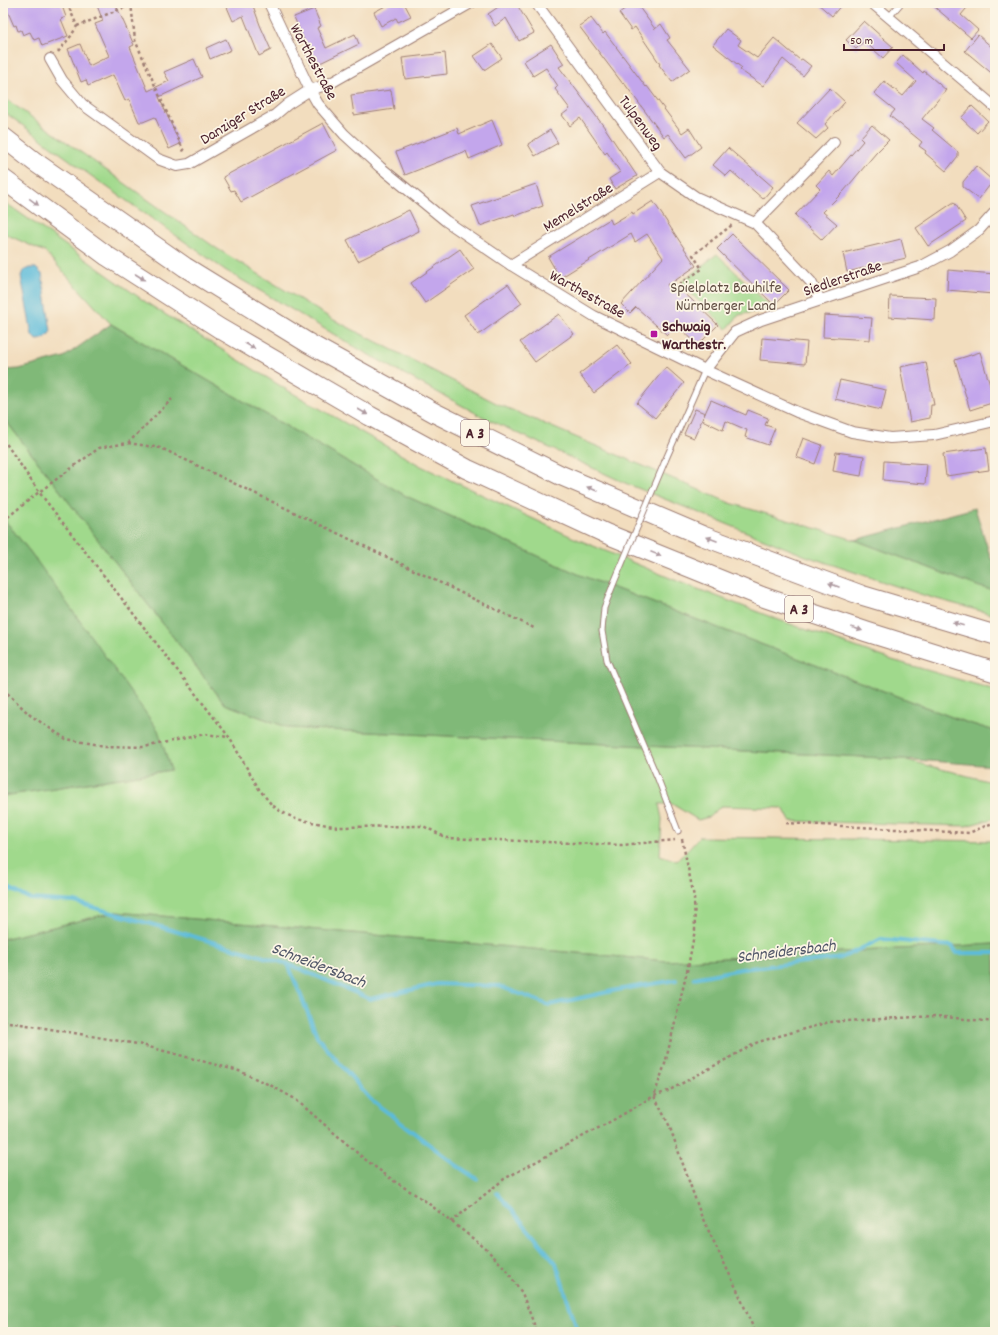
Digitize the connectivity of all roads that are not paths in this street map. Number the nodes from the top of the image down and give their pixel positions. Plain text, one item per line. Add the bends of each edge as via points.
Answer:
1 (269, 3) edge
2 (471, 3) edge
3 (536, 3) edge
4 (872, 3) edge
5 (901, 3) edge
6 (889, 17) junction
7 (50, 59) road end
8 (310, 90) junction
9 (995, 107) edge
10 (3, 137) edge
11 (834, 142) dead end
12 (660, 172) junction
13 (3, 179) edge
14 (995, 212) edge
15 (754, 223) junction
16 (511, 265) junction
17 (820, 300) junction
18 (705, 370) junction
19 (995, 421) edge
20 (995, 635) edge
21 (995, 672) edge
22 (678, 831) dead end

1 - 8 street, Warthestraße
2 - 8 street, Danziger Straße via 329,84
3 - 12 street, Tulpenweg
4 - 6 street
5 - 6 lane
6 - 9 street
7 - 8 street, Danziger Straße via 62,80 82,104 158,159 177,166 189,164 275,115
8 - 16 street, Warthestraße via 318,104 344,134 380,167 446,221
20 -> 10 highway, A 3 via 861,595 703,536 560,475 435,414 308,343 185,267
11 - 15 street
12 - 15 street, Tulpenweg via 696,197
12 - 16 street, Memelstraße
13 -> 21 highway, A 3 via 107,256 219,328 467,469 607,534 763,597
14 - 17 street, Siedlerstraße via 979,230 950,251 920,267
15 - 17 street, Tulpenweg via 811,282
16 - 18 street, Warthestraße via 594,316
17 - 18 street, Siedlerstraße via 761,320 735,332
18 - 19 street, Warthestraße via 797,412 852,432 890,438 934,435
18 - 22 lane, Siedlerstraße, bridge via 613,585 604,608 602,631 607,660

